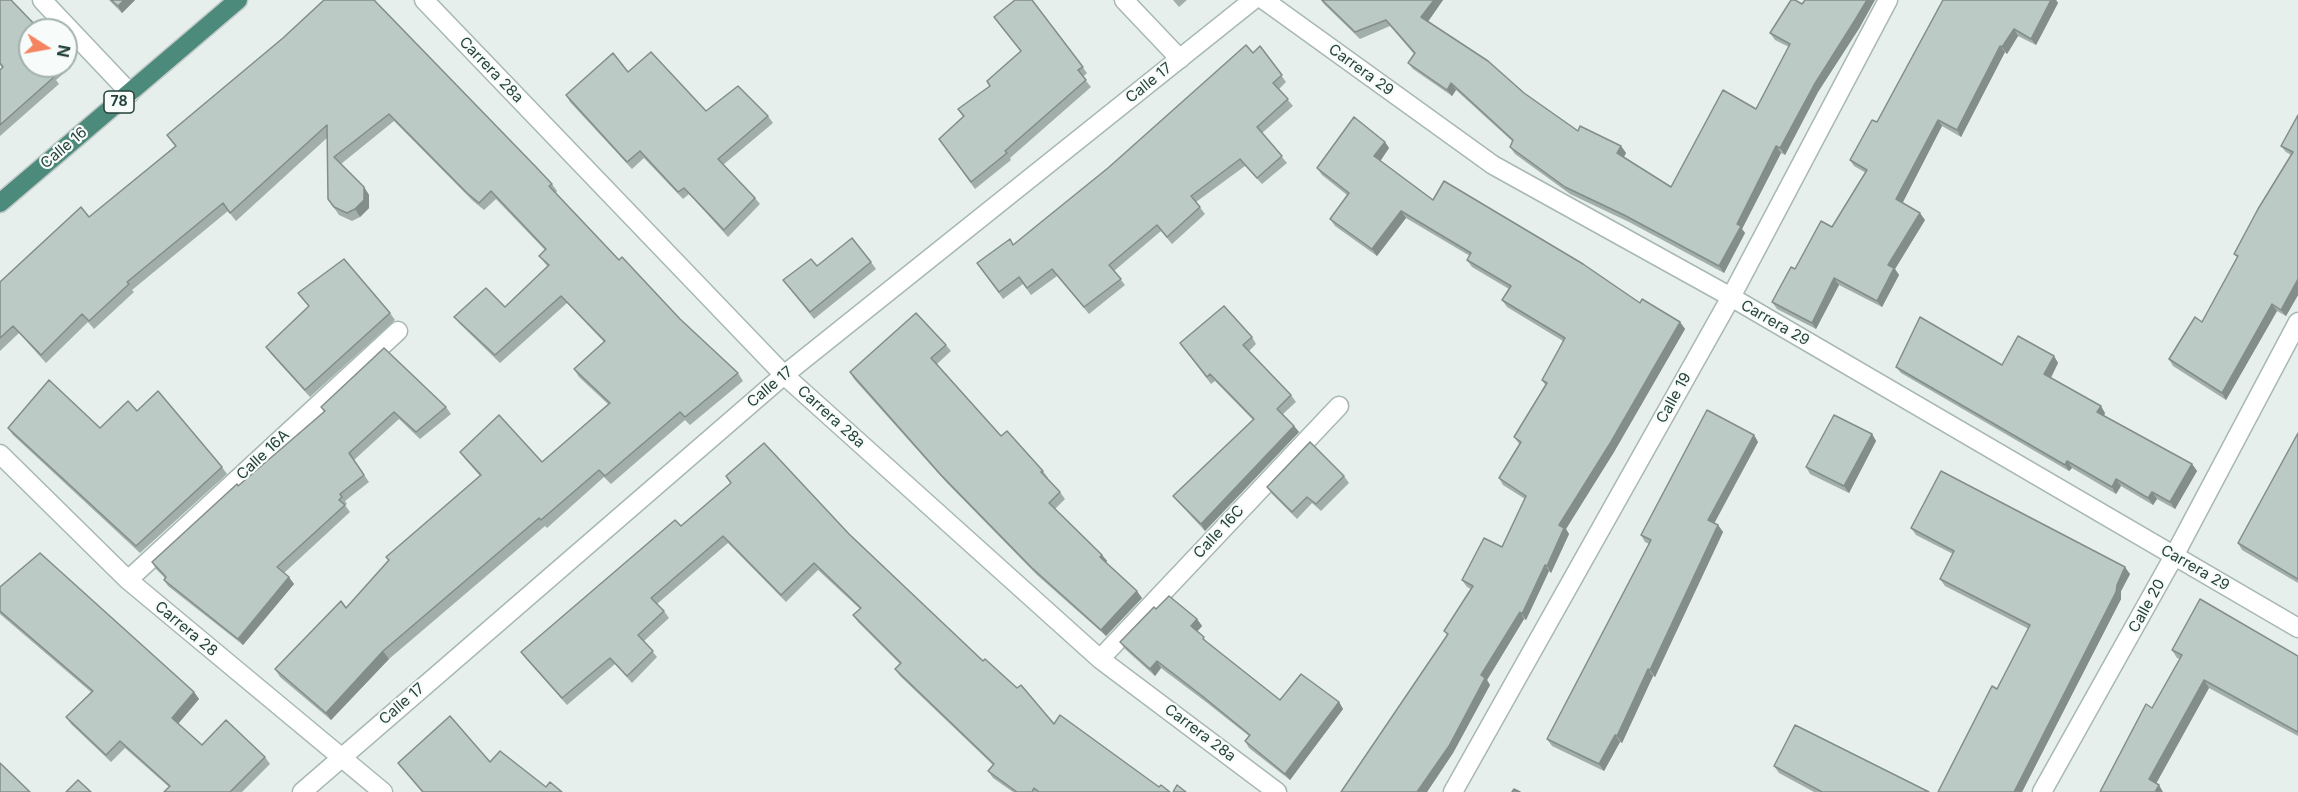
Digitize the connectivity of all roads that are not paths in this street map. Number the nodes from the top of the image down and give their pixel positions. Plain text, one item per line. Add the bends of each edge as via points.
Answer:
1 (42, 0) edge
2 (238, 0) edge
3 (424, 0) edge
4 (1124, 0) edge
5 (1253, 0) edge
6 (1264, 0) edge
7 (1888, 0) edge
8 (1180, 58) junction
9 (130, 93) junction
10 (0, 202) edge
11 (1731, 297) junction
12 (2298, 322) edge
13 (398, 331) dead end
14 (784, 375) junction
15 (1339, 406) dead end
16 (0, 454) edge
17 (2175, 556) junction
18 (128, 580) junction
19 (2298, 628) edge
20 (1100, 659) junction
21 (339, 758) junction
22 (302, 792) edge
23 (383, 792) edge
24 (1278, 792) edge
25 (1453, 792) edge
26 (2042, 792) edge

1 - 9 street
2 - 9 highway, Calle 16 / 78
3 - 14 street, Carrera 28a
4 - 8 street
5 - 8 street, Calle 17
6 - 11 street, Carrera 29 via 1493,165
7 - 11 street, Calle 19
8 - 14 street, Calle 17
9 - 10 highway, Calle 16 / 78
11 - 17 street, Carrera 29
11 - 25 street, Calle 19
12 - 17 street, Calle 20
13 - 18 street, Calle 16A
14 - 20 street, Carrera 28a
14 - 21 street, Calle 17
15 - 20 street, Calle 16C
16 - 18 street, Carrera 28
17 - 19 street, Carrera 29
17 - 26 street, Calle 20
18 - 21 street, Carrera 28
20 - 24 street, Carrera 28a
21 - 22 street, Calle 17
21 - 23 street, Carrera 28

